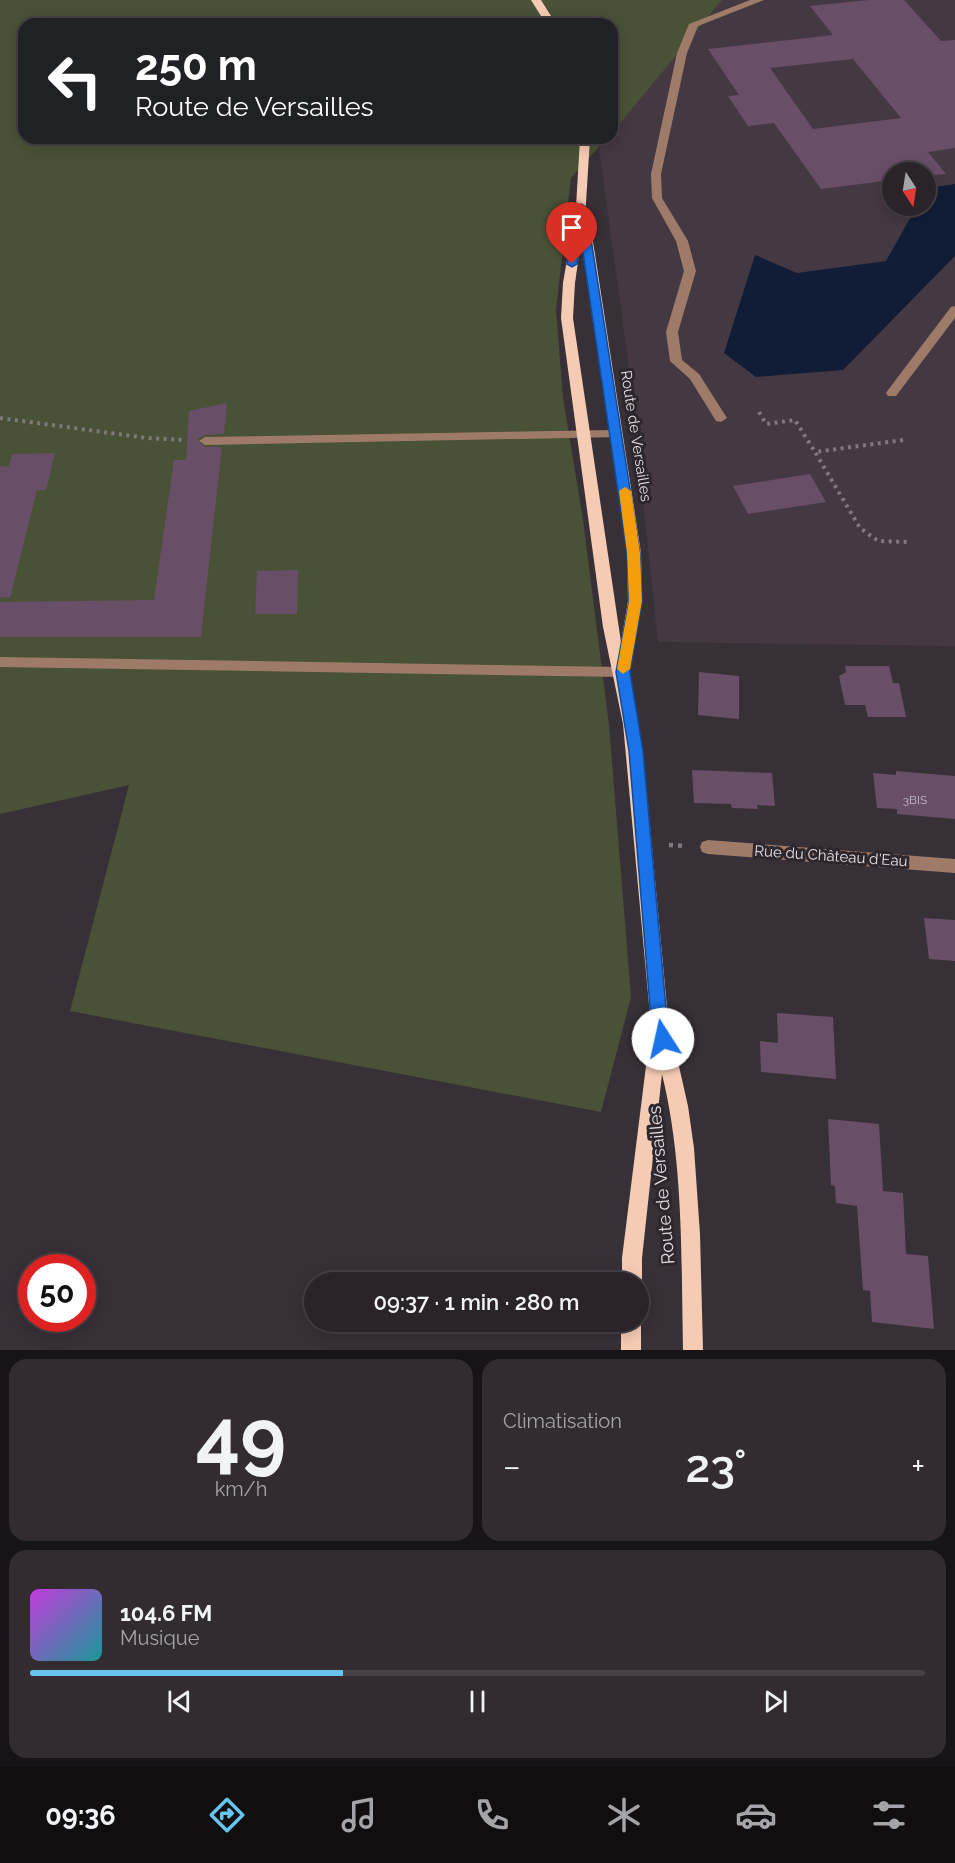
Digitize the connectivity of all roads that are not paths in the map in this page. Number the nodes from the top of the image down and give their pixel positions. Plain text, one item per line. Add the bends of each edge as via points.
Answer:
1 (536, 0) edge
2 (759, 0) edge
3 (547, 18) edge
4 (585, 144) edge
5 (581, 207) junction
6 (955, 310) edge
7 (892, 393) dead end
8 (721, 418) dead end
9 (615, 434) junction
10 (582, 436) junction
11 (205, 441) road end
12 (0, 662) edge
13 (623, 672) junction
14 (708, 847) road end
15 (955, 866) edge
16 (659, 1019) junction
17 (632, 1272) edge
18 (631, 1332) edge
19 (631, 1350) edge
20 (693, 1350) edge

1 - 3 main road
2 - 8 street via 694,24 682,53 656,174 657,198 682,241 690,272 672,333 676,361 695,377
4 - 5 main road, Route de Versailles
5 - 9 main road, Route de Versailles
5 - 10 main road, Route de Versailles via 567,318
6 - 7 street
9 - 10 street
9 - 13 main road, Route de Versailles via 630,523 635,601
10 - 11 street
10 - 13 main road, Route de Versailles via 610,627
12 - 13 street
13 - 16 main road, Route de Versailles via 636,751
14 - 15 street, Rue du Château d'Eau
16 - 17 main road, Route de Versailles
16 - 20 main road, Route de Versailles via 681,1118
18 - 19 main road

